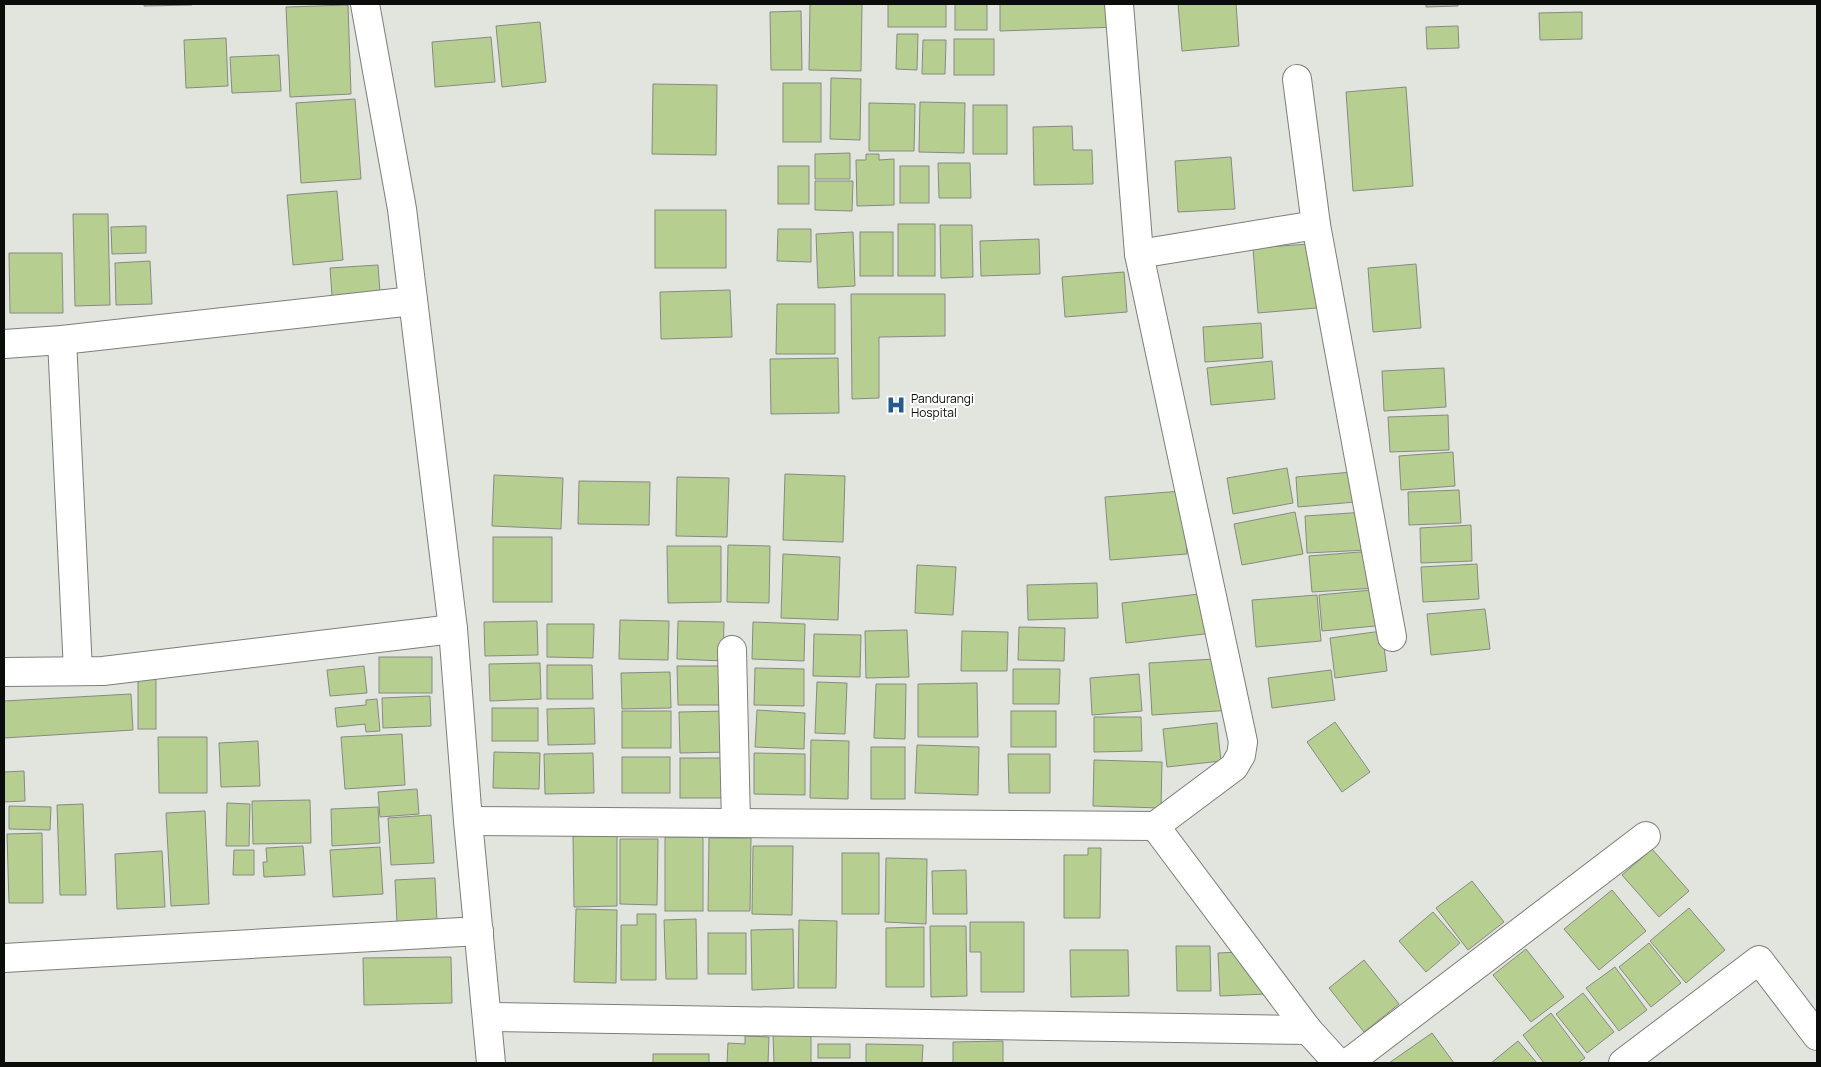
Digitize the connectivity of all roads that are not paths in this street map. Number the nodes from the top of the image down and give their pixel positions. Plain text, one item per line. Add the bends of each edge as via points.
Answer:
1 (365, 4) edge
2 (1119, 4) edge
3 (1297, 79) dead end
4 (1316, 225) junction
5 (1139, 254) junction
6 (413, 301) junction
7 (62, 340) junction
8 (4, 344) edge
9 (453, 629) junction
10 (1392, 637) dead end
11 (732, 650) dead end
12 (78, 671) junction
13 (4, 672) edge
14 (468, 821) junction
15 (736, 823) junction
16 (1155, 826) junction
17 (1646, 836) dead end
18 (479, 931) junction
19 (4, 958) edge
20 (487, 1017) junction
21 (1308, 1030) junction
22 (1817, 1036) edge
23 (491, 1063) edge
24 (1338, 1063) edge
25 (1348, 1063) edge
26 (1623, 1063) edge

1 - 6 street via 402,209
2 - 5 street
3 - 4 street
4 - 5 street
4 - 10 street
5 - 16 street via 1243,742 1234,768
6 - 7 street
6 - 9 street
7 - 8 street
7 - 12 street
9 - 12 street via 103,671
9 - 14 street
11 - 15 street
12 - 13 street
14 - 15 street
14 - 18 street
15 - 16 street
16 - 21 street
17 - 25 street
18 - 19 street
18 - 20 street
20 - 21 street
20 - 23 street
21 - 24 street
22 - 26 street via 1758,960

